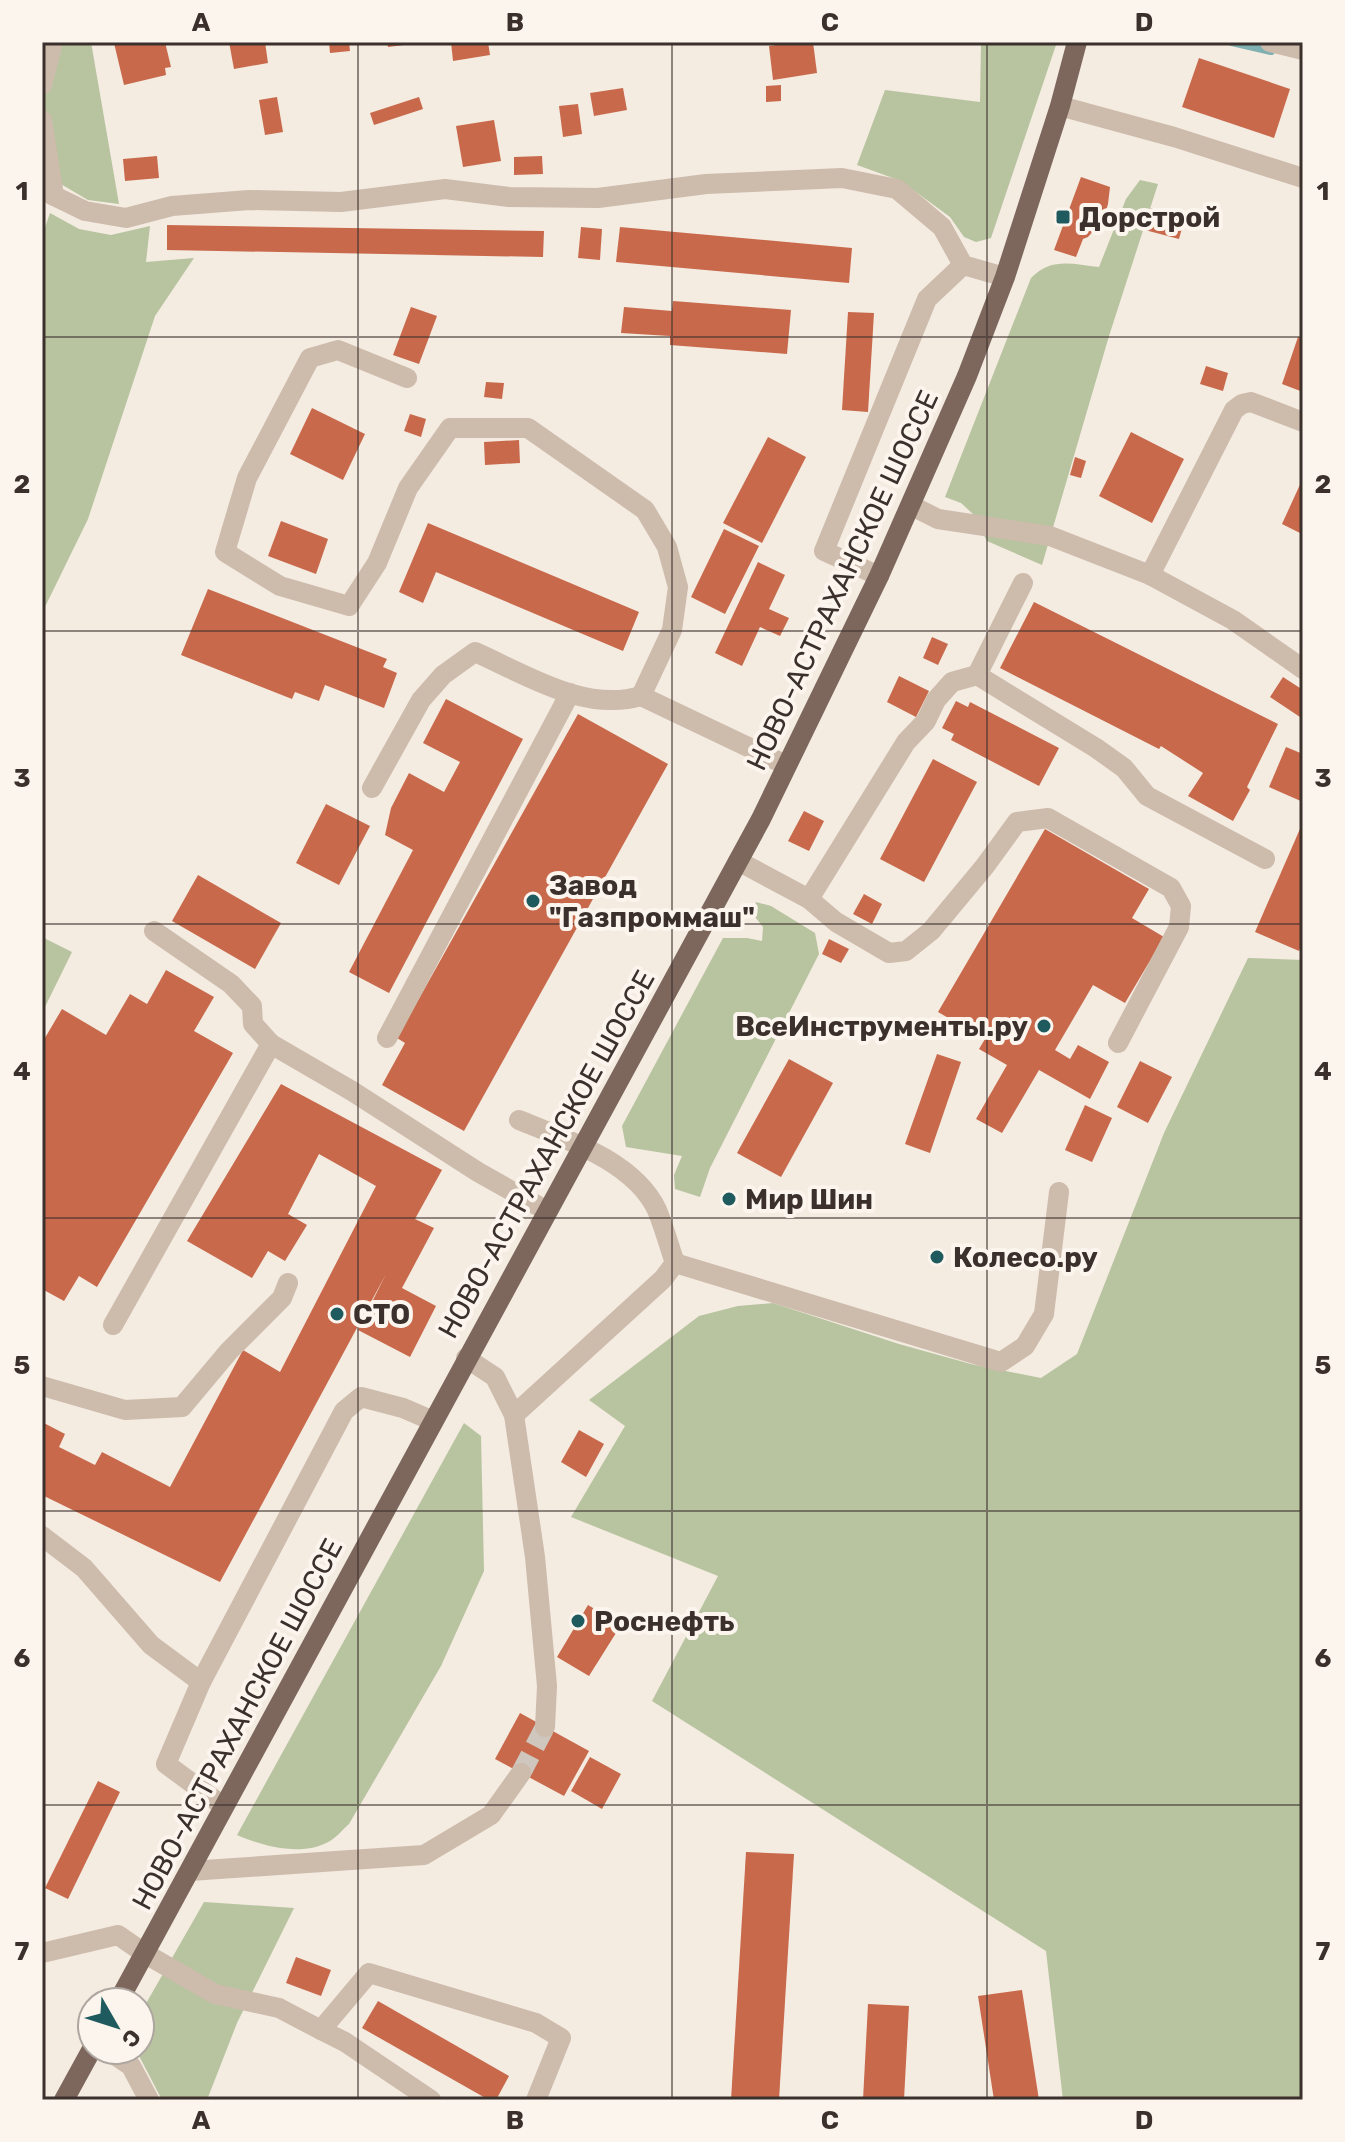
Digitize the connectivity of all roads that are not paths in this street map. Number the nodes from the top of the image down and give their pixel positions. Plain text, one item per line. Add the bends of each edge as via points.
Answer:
1 (53, 42) edge
2 (1077, 42) edge
3 (1270, 42) edge
4 (1303, 50) edge
5 (42, 85) edge
6 (1060, 106) junction
7 (42, 120) edge
8 (1303, 178) edge
9 (48, 193) edge
10 (963, 265) junction
11 (1005, 277) junction
12 (407, 378) dead end
13 (1303, 422) edge
14 (912, 506) junction
15 (1150, 575) junction
16 (879, 576) junction
17 (1023, 583) dead end
18 (1303, 669) edge
19 (977, 675) junction
20 (570, 693) junction
21 (641, 696) junction
22 (786, 765) junction
23 (372, 788) dead end
24 (1265, 859) dead end
25 (738, 861) junction
26 (809, 899) junction
27 (154, 931) dead end
28 (387, 1038) dead end
29 (1118, 1043) dead end
30 (271, 1044) junction
31 (519, 1120) dead end
32 (583, 1145) junction
33 (1059, 1192) dead end
34 (547, 1211) junction
35 (675, 1263) junction
36 (288, 1283) dead end
37 (113, 1325) dead end
38 (466, 1358) junction
39 (42, 1386) edge
40 (514, 1415) junction
41 (433, 1421) junction
42 (42, 1536) edge
43 (201, 1682) junction
44 (545, 1727) tunnel mouth
45 (521, 1773) tunnel mouth
46 (223, 1806) junction
47 (190, 1871) junction
48 (42, 1953) edge
49 (144, 1953) junction
50 (126, 1986) edge
51 (321, 2030) junction
52 (83, 2066) edge
53 (131, 2066) edge
54 (64, 2100) edge
55 (149, 2100) edge
56 (431, 2100) edge
57 (536, 2100) edge

1 - 5 street
2 - 6 main road, НОВО-АСТРАХАНСКОЕ ШОССЕ
3 - 4 street
6 - 8 street
6 - 11 main road, НОВО-АСТРАХАНСКОЕ ШОССЕ
7 - 9 street
9 - 10 street via 85,211 126,218 172,206 249,200 341,202 445,189 509,197 598,198 706,184 842,178 897,189 942,227
10 - 11 street
10 - 16 street via 927,299 824,551
11 - 14 main road, НОВО-АСТРАХАНСКОЕ ШОССЕ
12 - 21 street via 338,350 310,358 247,478 225,552 280,586 349,606 377,563 408,488 450,428 528,428 645,510 667,547 678,587 672,630
13 - 15 street via 1251,402 1234,410
14 - 15 street via 938,519 1050,536
14 - 16 main road, НОВО-АСТРАХАНСКОЕ ШОССЕ
15 - 18 street via 1233,620
16 - 22 main road, НОВО-АСТРАХАНСКОЕ ШОССЕ
17 - 19 street
19 - 24 street via 1096,748 1124,768 1147,796
19 - 26 street via 952,682 936,700
20 - 21 street via 620,702
20 - 23 street via 475,652 443,675 421,700
20 - 28 street
21 - 22 street
22 - 25 main road, НОВО-АСТРАХАНСКОЕ ШОССЕ
25 - 26 street
25 - 32 main road, НОВО-АСТРАХАНСКОЕ ШОССЕ
26 - 29 street via 889,953 906,951 931,931 1017,822 1048,818 1171,888 1181,906 1179,927
27 - 30 street via 231,984 252,1006 253,1024
30 - 34 street
30 - 37 street
31 - 32 street
32 - 34 main road, НОВО-АСТРАХАНСКОЕ ШОССЕ
32 - 35 street via 634,1178 656,1208
33 - 35 street via 1044,1314 1025,1346 1001,1362
34 - 38 main road, НОВО-АСТРАХАНСКОЕ ШОССЕ
35 - 40 street
36 - 39 street via 282,1298 182,1407 125,1410
38 - 40 street via 495,1377
38 - 41 main road, НОВО-АСТРАХАНСКОЕ ШОССЕ
40 - 44 street via 535,1557 547,1686
41 - 43 street via 361,1397 344,1411
41 - 46 main road, НОВО-АСТРАХАНСКОЕ ШОССЕ
42 - 43 street via 84,1568 151,1645
43 - 46 street via 166,1764
45 - 47 street via 491,1815 424,1855
46 - 47 main road, НОВО-АСТРАХАНСКОЕ ШОССЕ
47 - 49 main road, НОВО-АСТРАХАНСКОЕ ШОССЕ
48 - 49 street via 118,1935
49 - 50 main road, НОВО-АСТРАХАНСКОЕ ШОССЕ
49 - 51 street via 215,1994 279,2008
51 - 56 street
51 - 57 street via 369,1973 536,2023 561,2038
52 - 54 main road
53 - 55 street

